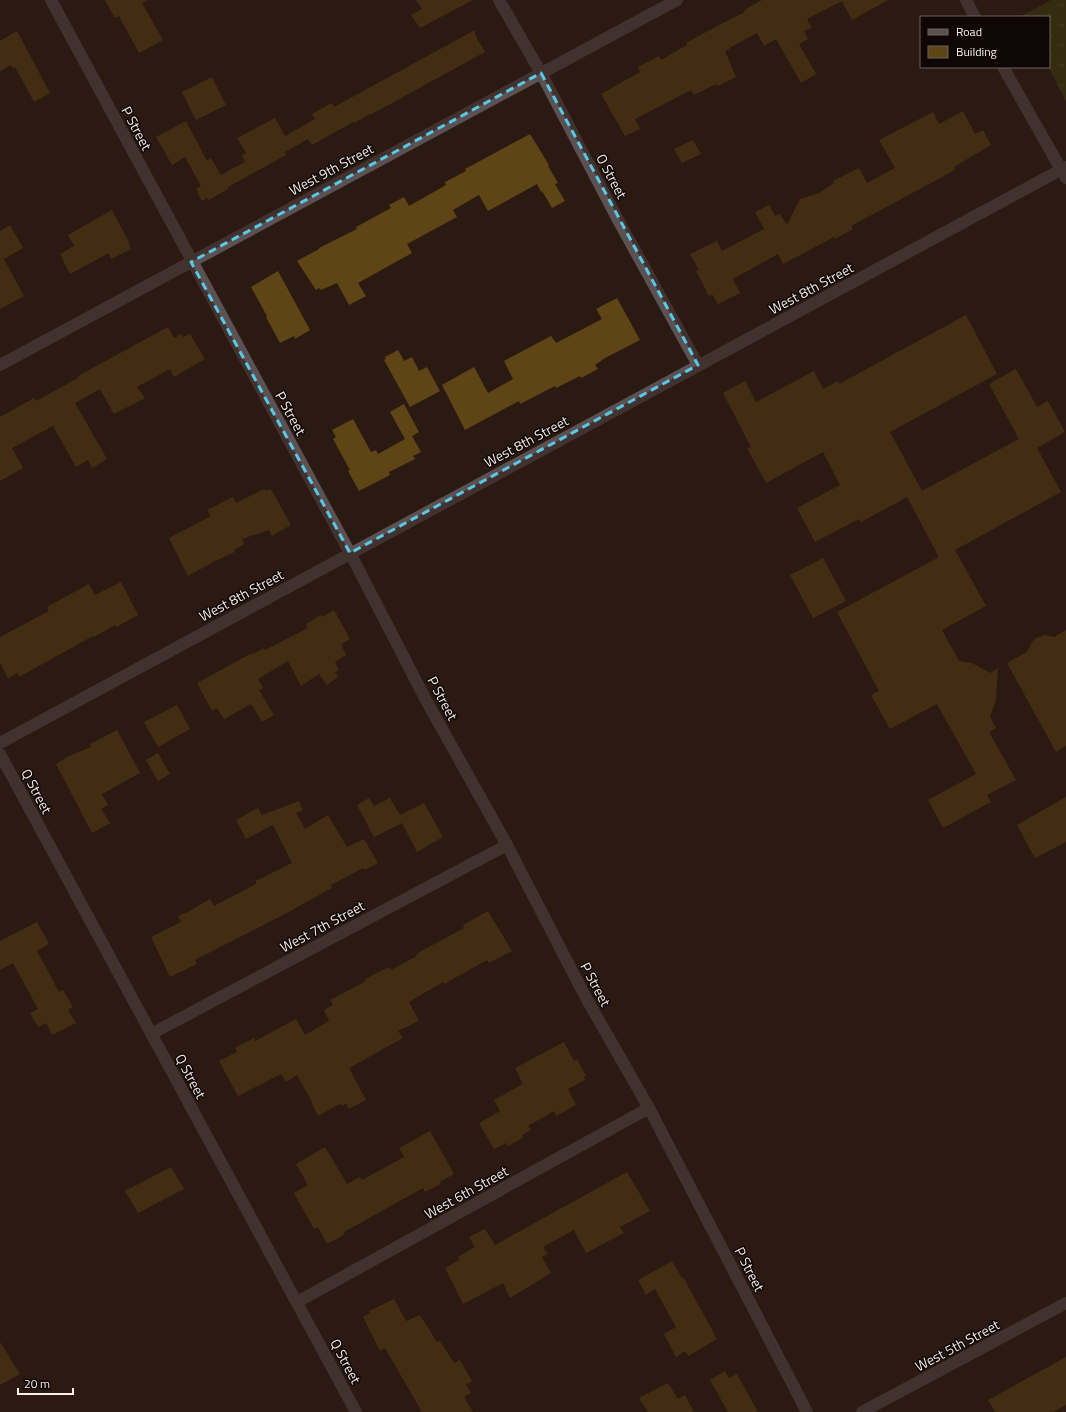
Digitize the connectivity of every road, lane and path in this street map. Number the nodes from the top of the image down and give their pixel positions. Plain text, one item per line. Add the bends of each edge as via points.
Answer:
1 (51, 0) edge
2 (499, 0) edge
3 (677, 0) edge
4 (966, 0) edge
5 (974, 16) edge
6 (1004, 68) edge
7 (541, 74) junction
8 (1064, 171) edge
9 (191, 262) junction
10 (0, 365) edge
11 (698, 365) junction
12 (350, 553) junction
13 (0, 743) edge
14 (0, 754) edge
15 (507, 845) junction
16 (151, 1034) junction
17 (650, 1108) junction
18 (297, 1302) junction
19 (1066, 1303) edge
20 (356, 1412) edge
21 (807, 1412) edge
22 (862, 1412) edge

1 - 9 street, P Street
2 - 7 street, O Street
3 - 7 street, West 9th Street
4 - 5 street
6 - 8 street
7 - 9 street, West 9th Street
7 - 11 street, O Street
8 - 11 street, West 8th Street
9 - 10 street, West 9th Street
9 - 12 street, P Street
11 - 12 street, West 8th Street
12 - 13 street, West 8th Street
12 - 15 street, P Street via 427,702
14 - 16 street, Q Street
15 - 16 street, West 7th Street
15 - 17 street, P Street via 585,996
16 - 18 street, Q Street
17 - 18 street, West 6th Street
17 - 21 street, P Street
18 - 20 street, Q Street
19 - 22 street, West 5th Street

